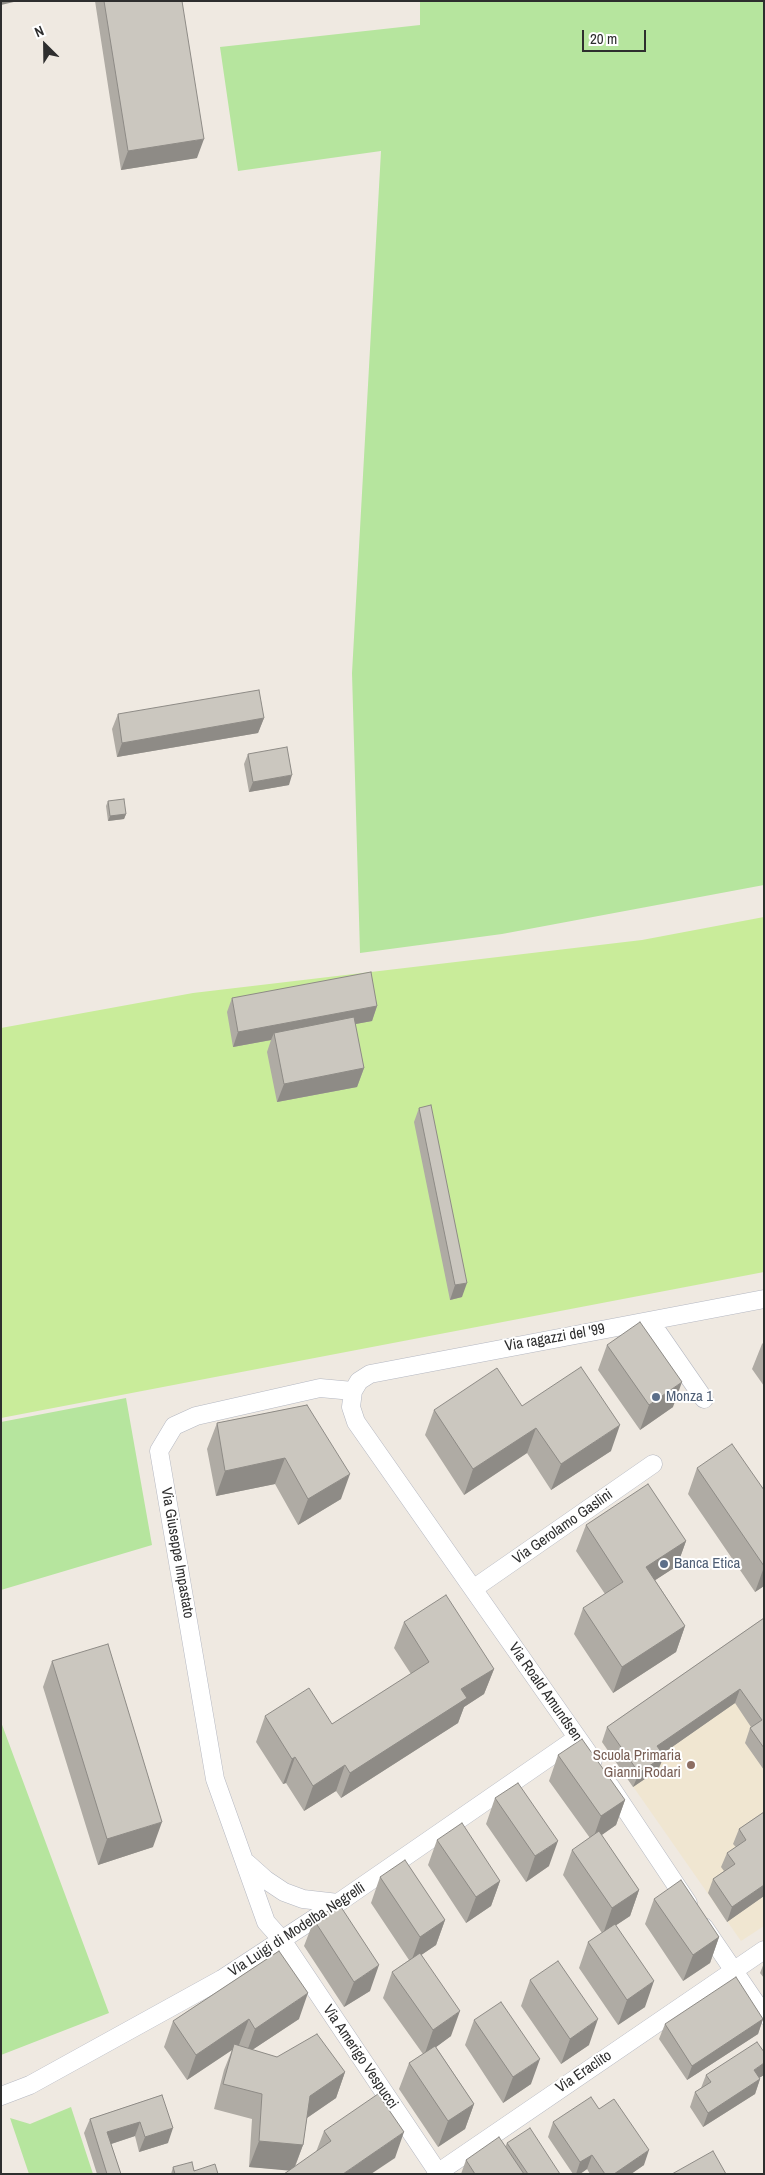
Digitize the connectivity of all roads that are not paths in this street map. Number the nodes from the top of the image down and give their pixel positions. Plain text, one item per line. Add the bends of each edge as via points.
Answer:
1 (764, 1299) edge
2 (650, 1321) junction
3 (353, 1392) junction
4 (704, 1399) dead end
5 (653, 1464) dead end
6 (473, 1589) junction
7 (576, 1738) junction
8 (245, 1861) junction
9 (338, 1903) junction
10 (282, 1940) junction
11 (764, 1950) edge
12 (733, 1971) junction
13 (764, 2015) edge
14 (1, 2096) edge
15 (438, 2173) edge

1 - 2 street, Via ragazzi del '99
2 - 3 street, Via ragazzi del '99 via 370,1374 359,1381
2 - 4 street
3 - 6 street, Via Roald Amundsen via 351,1407 356,1422
3 - 8 street, Via Giuseppe Impastato via 320,1388 196,1416 174,1426 159,1451 215,1779
5 - 6 street, Via Gerolamo Gaslini
6 - 7 street, Via Roald Amundsen
7 - 9 street, Via Luigi di Modelba Negrelli
7 - 12 street, Via Roald Amundsen
8 - 9 street, Via Giuseppe Impastato via 284,1892 303,1899
8 - 10 street, Via Giuseppe Impastato via 266,1922
9 - 10 street, Via Luigi di Modelba Negrelli
10 - 14 street, Via Luigi di Modelba Negrelli via 222,1979 30,2085
10 - 15 street, Via Amerigo Vespucci
11 - 12 street, Via Eraclito
12 - 13 street, Via Roald Amundsen
12 - 15 street, Via Eraclito

